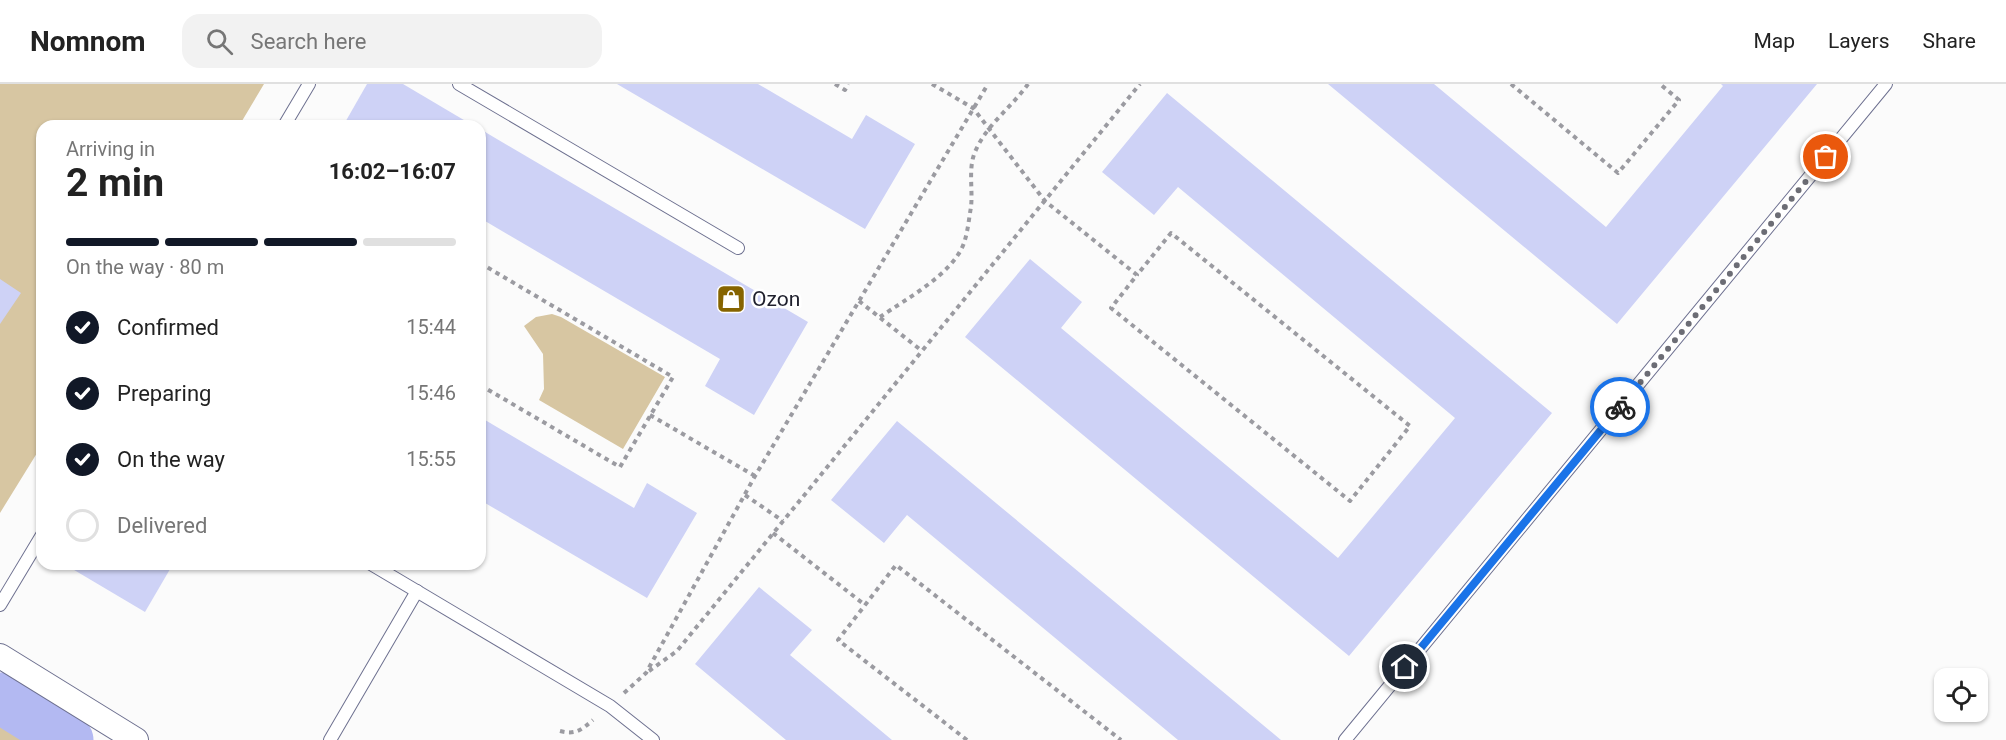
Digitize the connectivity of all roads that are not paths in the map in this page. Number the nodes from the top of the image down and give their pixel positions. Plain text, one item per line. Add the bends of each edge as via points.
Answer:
1 (309, 84) edge
2 (459, 84) edge
3 (1886, 84) edge
4 (288, 120) edge
5 (738, 248) dead end
6 (36, 545) edge
7 (381, 570) edge
8 (417, 591) junction
9 (0, 605) edge
10 (4, 664) edge
11 (136, 740) edge
12 (330, 740) edge
13 (653, 740) edge
14 (1345, 740) edge

1 - 4 lane
2 - 5 lane
3 - 14 lane
6 - 9 lane
7 - 8 lane
8 - 12 lane
8 - 13 lane via 610,706
10 - 11 street

